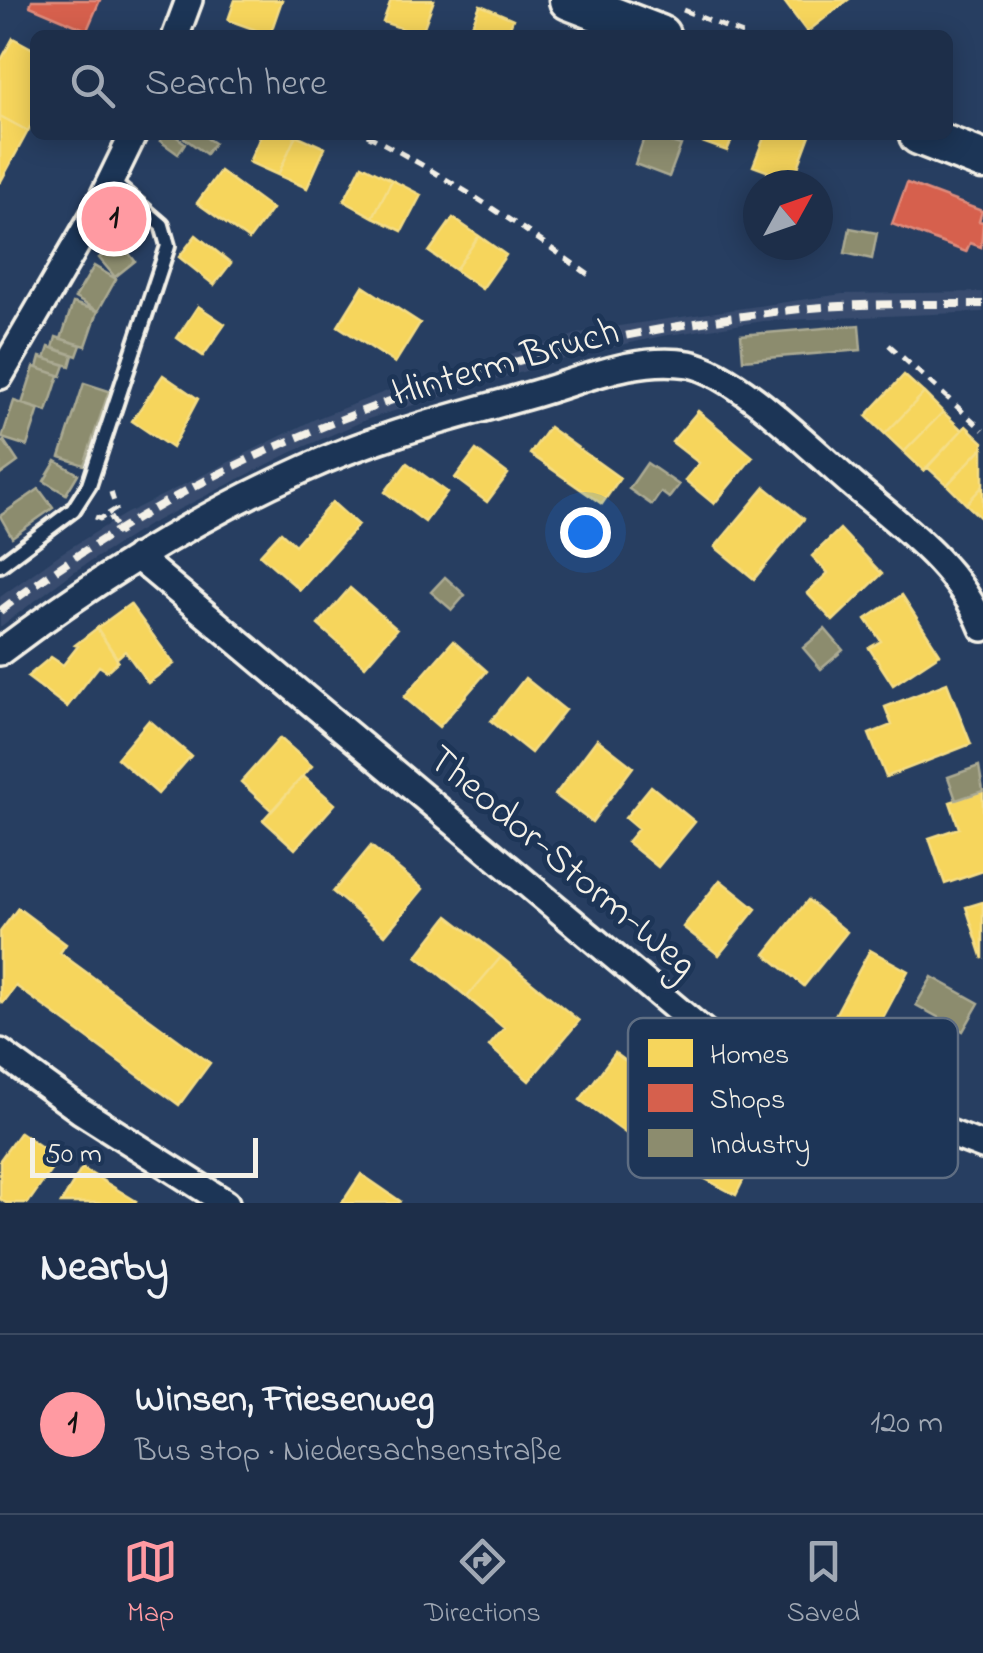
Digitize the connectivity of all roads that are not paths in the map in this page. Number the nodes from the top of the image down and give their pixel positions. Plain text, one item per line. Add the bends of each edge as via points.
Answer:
1 (189, 0) edge
2 (569, 0) edge
3 (667, 21) edge
4 (178, 30) edge
5 (131, 140) edge
6 (932, 140) edge
7 (983, 160) edge
8 (112, 182) junction
9 (0, 376) edge
10 (137, 557) junction
11 (0, 565) edge
12 (983, 628) edge
13 (0, 652) edge
14 (688, 1018) edge
15 (0, 1052) edge
16 (958, 1136) edge
17 (983, 1146) edge
18 (226, 1203) edge

1 - 4 street
2 - 3 main road
5 - 8 street
6 - 7 main road
8 - 9 street
8 - 11 lane via 162,225 168,246 89,485 73,510
10 - 12 street, Hinterm Bruch via 289,476 388,436 642,363 691,364 737,386 929,549 960,584
10 - 13 street, Hinterm Bruch
10 - 14 street, Theodor-Storm-Weg
15 - 18 street
16 - 17 street, Theodor-Storm-Weg

